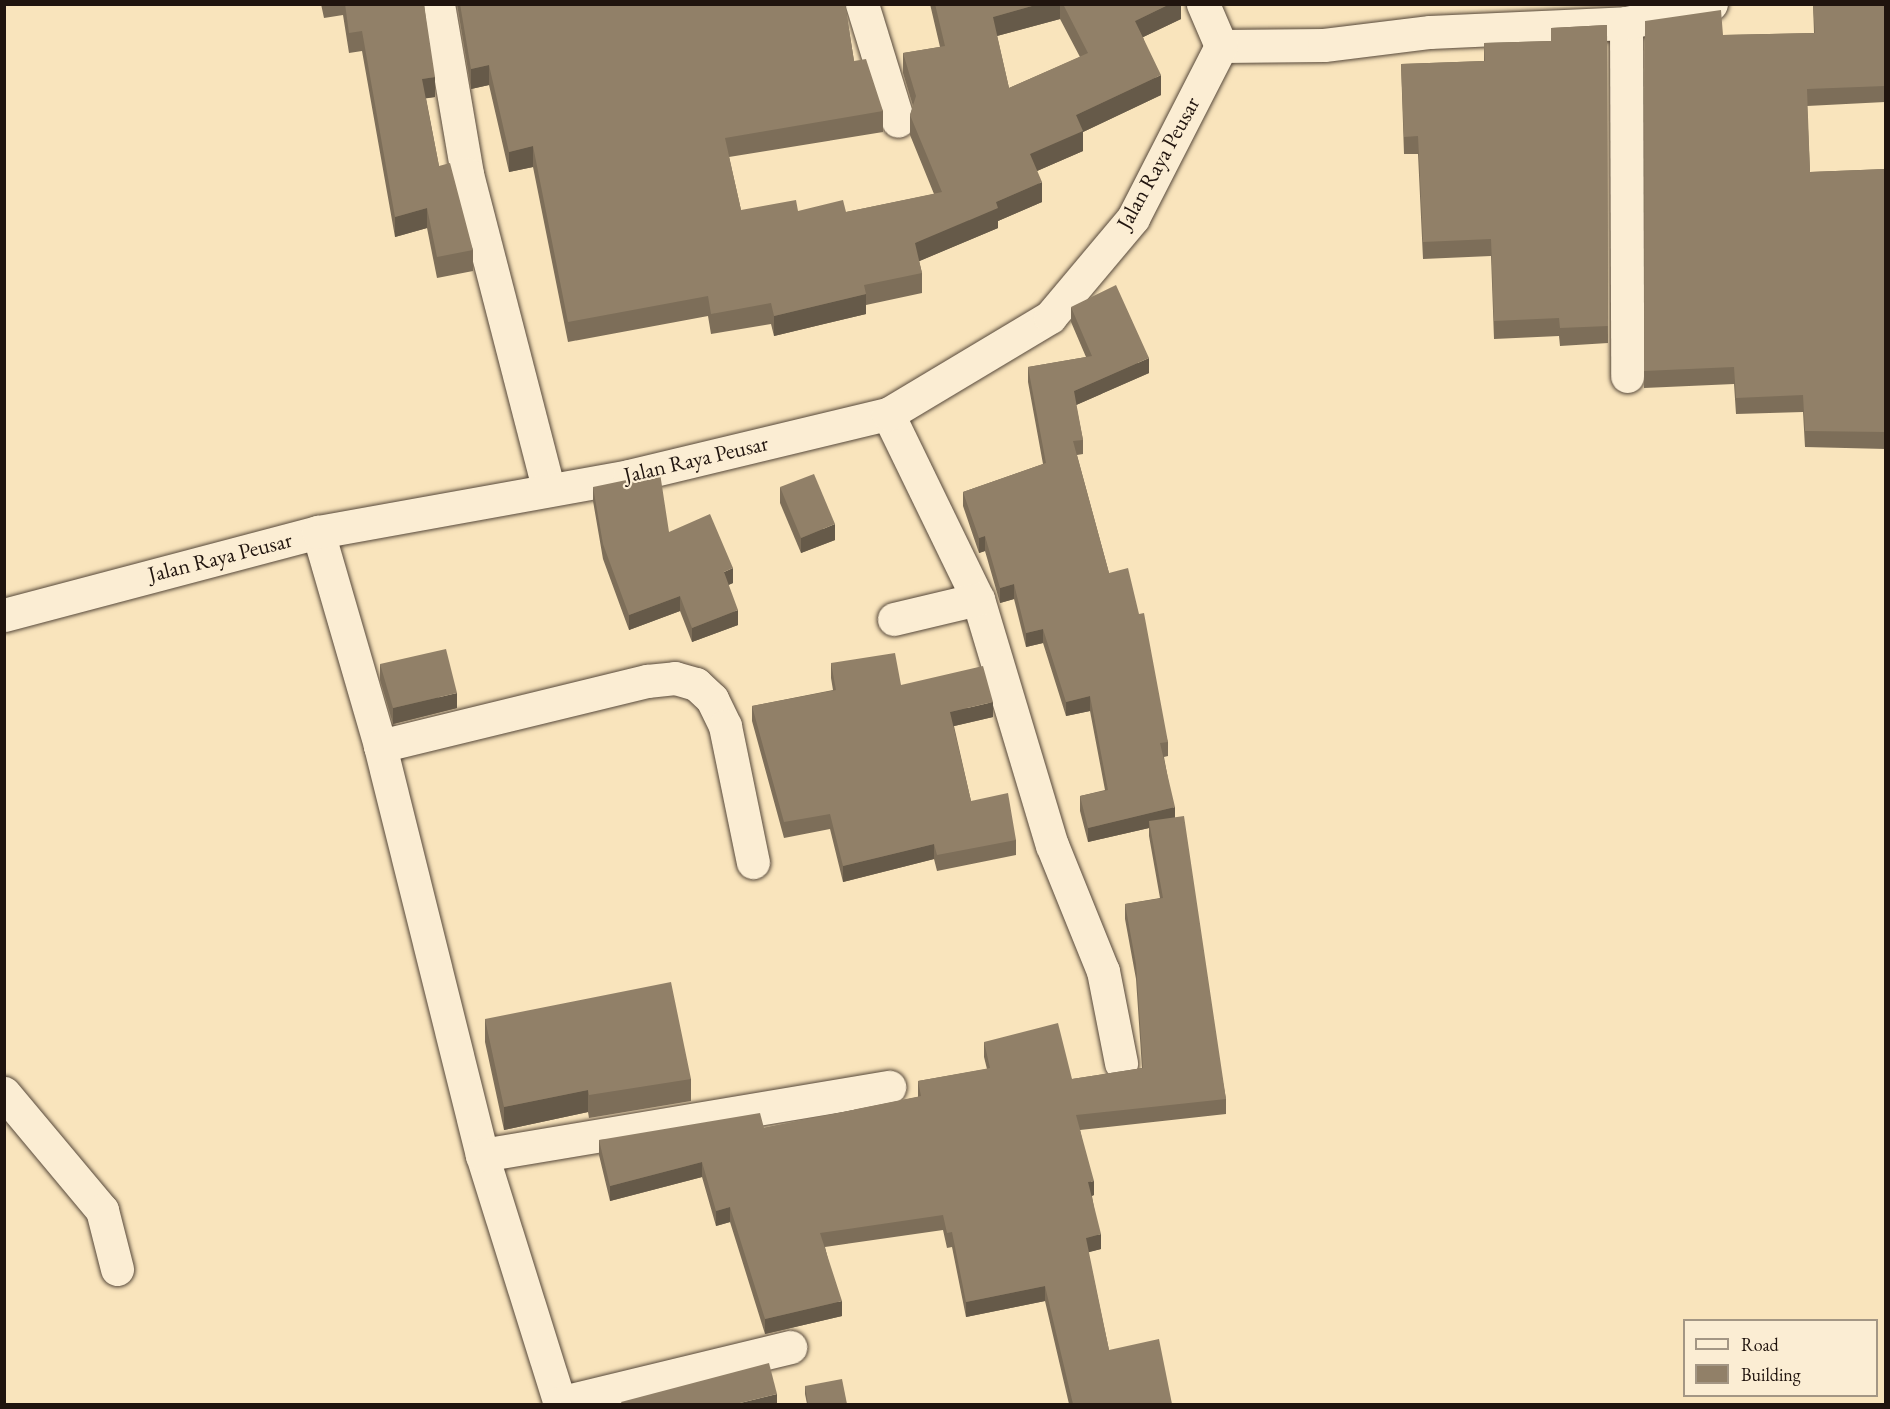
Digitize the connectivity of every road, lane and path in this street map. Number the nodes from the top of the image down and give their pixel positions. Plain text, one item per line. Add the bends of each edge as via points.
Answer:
1 (438, 4) edge
2 (862, 4) edge
3 (1203, 4) edge
4 (1712, 4) edge
5 (1626, 23) junction
6 (1221, 46) junction
7 (898, 122) dead end
8 (1627, 376) dead end
9 (888, 414) junction
10 (549, 490) junction
11 (318, 532) junction
12 (978, 599) junction
13 (4, 615) edge
14 (894, 619) dead end
15 (380, 746) junction
16 (753, 862) dead end
17 (1121, 1063) dead end
18 (889, 1087) dead end
19 (4, 1093) edge
20 (482, 1155) junction
21 (117, 1269) dead end
22 (790, 1347) dead end
23 (559, 1404) edge

1 - 10 street via 467,174
2 - 7 street
3 - 6 street
4 - 5 street
5 - 6 street via 1430,32 1324,45
5 - 8 street
6 - 9 street, Jalan Raya Peusar via 1133,218 1050,317
9 - 10 street, Jalan Raya Peusar
9 - 12 street
10 - 11 street, Jalan Raya Peusar
11 - 13 street, Jalan Raya Peusar
11 - 15 street
12 - 14 street
12 - 17 street via 1052,845 1103,971
15 - 16 street via 675,678 696,684 712,699 725,726
15 - 20 street
18 - 20 street
19 - 21 street via 102,1210
20 - 23 street
22 - 23 street

